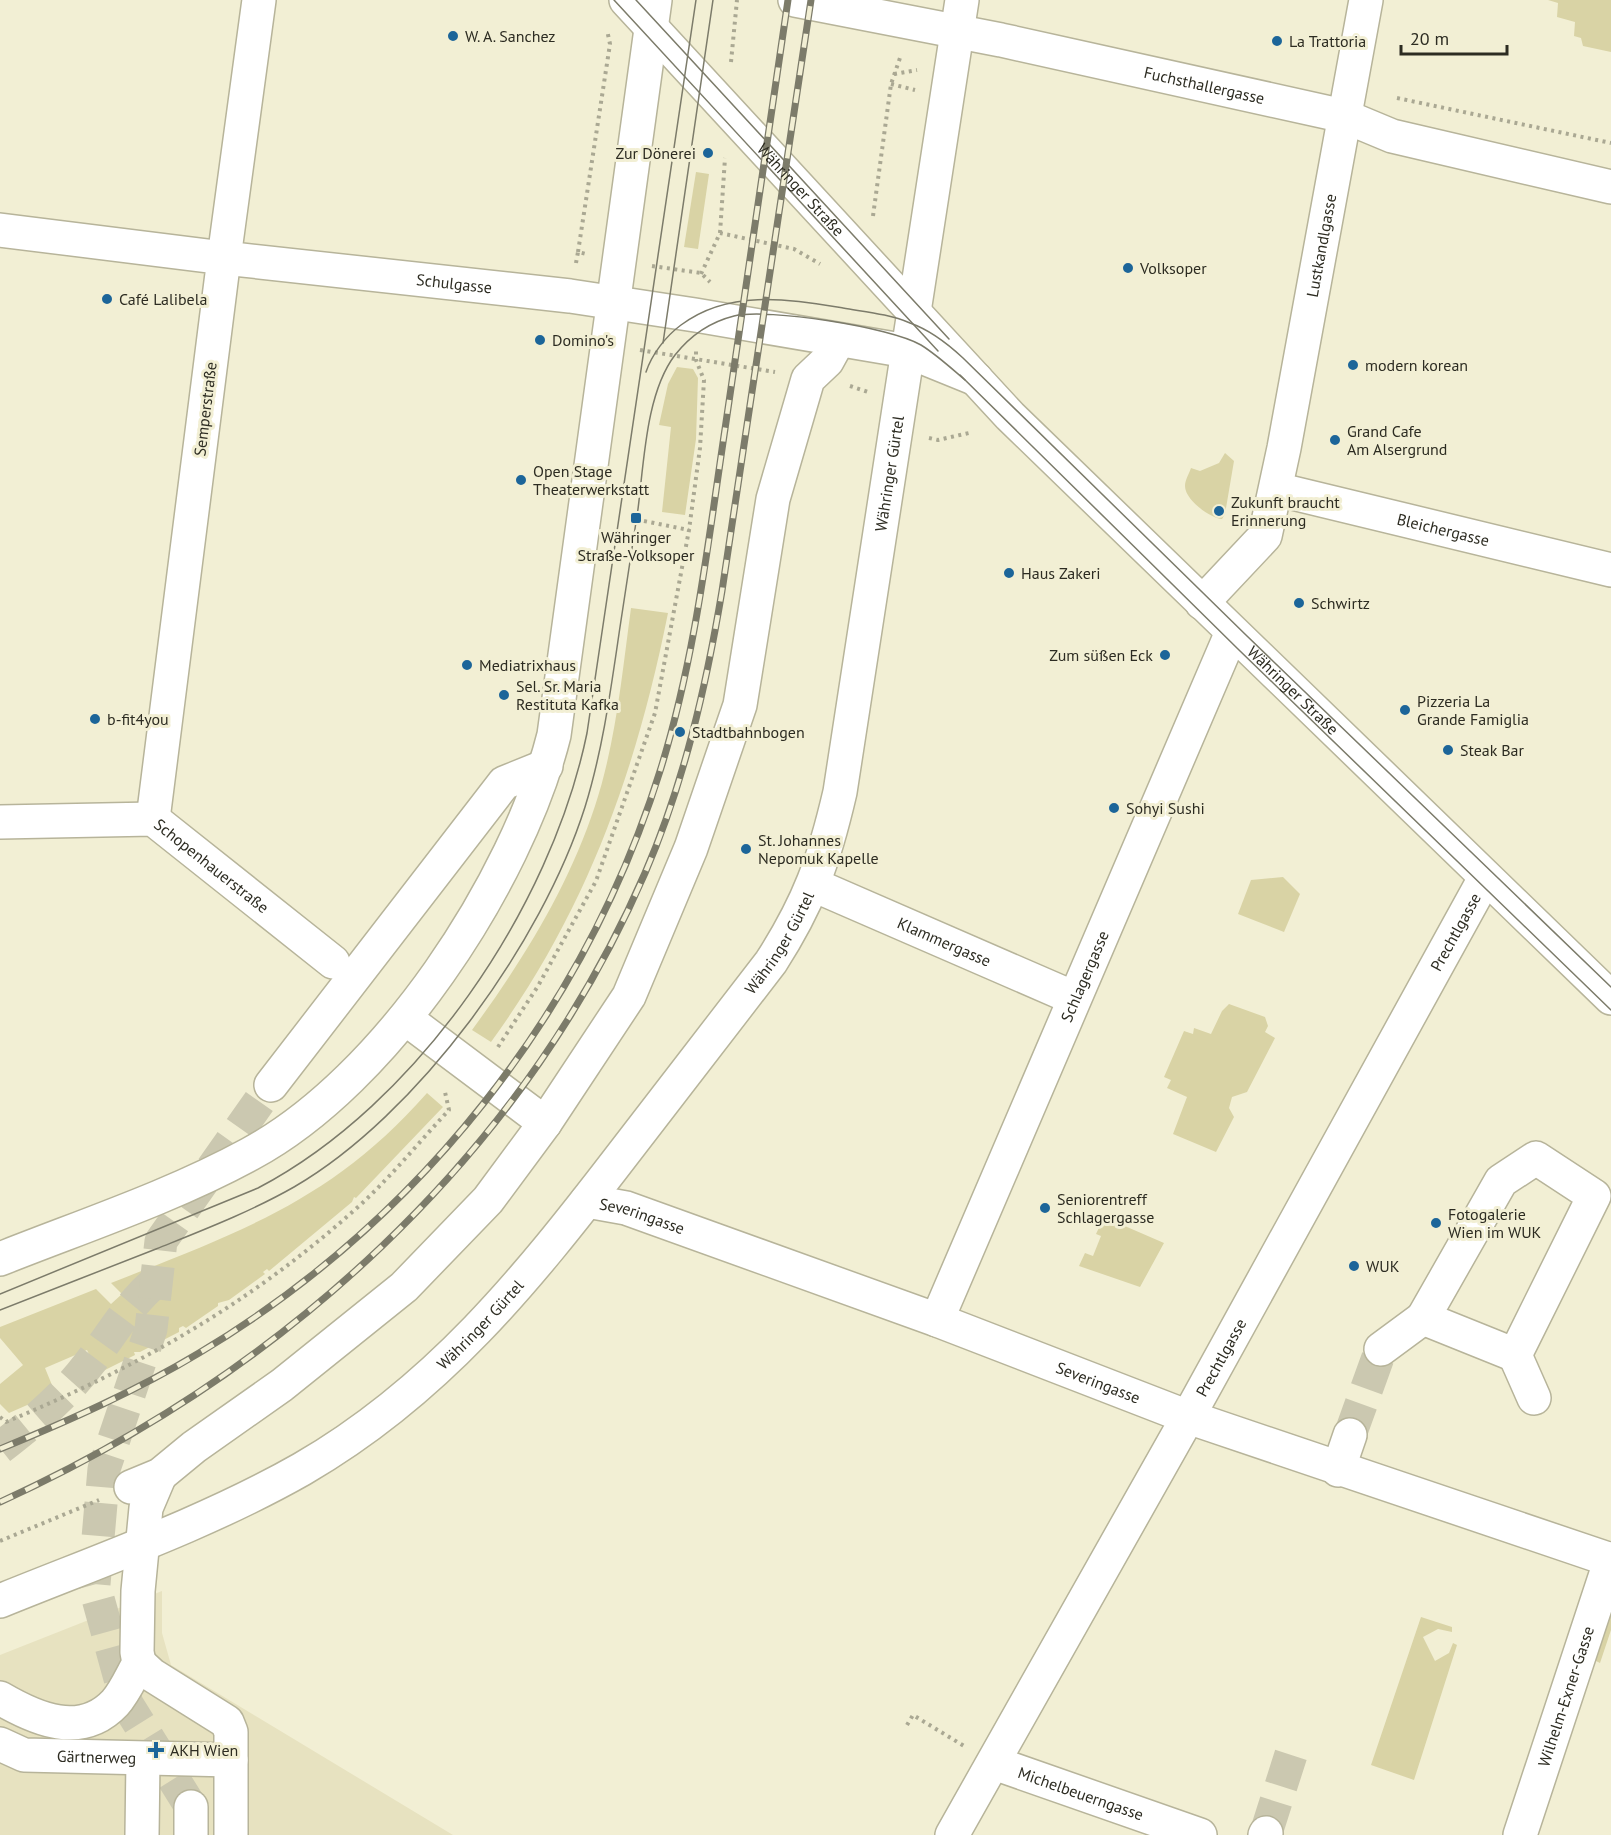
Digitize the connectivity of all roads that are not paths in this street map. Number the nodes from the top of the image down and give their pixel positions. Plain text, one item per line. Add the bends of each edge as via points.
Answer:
1 (259, 0) edge
2 (626, 0) edge
3 (795, 0) edge
4 (1366, 0) edge
5 (653, 13) edge
6 (960, 16) edge
7 (1347, 102) junction
8 (1611, 187) edge
9 (0, 230) edge
10 (224, 258) junction
11 (612, 302) junction
12 (913, 311) junction
13 (838, 341) junction
14 (907, 351) junction
15 (976, 379) junction
16 (1276, 489) junction
17 (1611, 570) edge
18 (1202, 603) junction
19 (1232, 632) junction
20 (546, 766) junction
21 (153, 819) junction
22 (0, 822) edge
23 (1485, 878) junction
24 (814, 885) junction
25 (333, 962) dead end
26 (1074, 998) junction
27 (1611, 998) edge
28 (405, 1018) junction
29 (271, 1085) tunnel mouth
30 (545, 1123) junction
31 (587, 1201) junction
32 (0, 1259) edge
33 (1423, 1318) junction
34 (937, 1320) junction
35 (1381, 1349) tunnel mouth
36 (1515, 1355) junction
37 (1534, 1398) dead end
38 (1188, 1417) junction
39 (1350, 1435) tunnel mouth
40 (1338, 1470) junction
41 (160, 1474) junction
42 (131, 1487) road end
43 (141, 1544) junction
44 (1611, 1560) edge
45 (0, 1601) edge
46 (139, 1663) junction
47 (0, 1698) edge
48 (0, 1744) edge
49 (984, 1758) junction
50 (143, 1759) junction
51 (231, 1760) junction
52 (142, 1835) edge
53 (231, 1835) edge
54 (952, 1835) edge
55 (1200, 1835) edge
56 (1520, 1835) edge

1 - 10 main road, Semperstraße
2 - 5 main road, Währinger Straße
3 - 6 main road, Fuchsthallergasse via 912,23
4 - 7 main road, Lustkandlgasse
5 - 11 main road
5 - 12 main road, Währinger Straße
6 - 7 main road, Fuchsthallergasse
6 - 12 main road, Währinger Gürtel
7 - 8 main road, Fuchsthallergasse via 1392,136
7 - 16 main road, Lustkandlgasse
9 - 10 main road, Schulgasse
10 - 11 main road, Schulgasse
10 - 21 main road, Semperstraße
11 - 13 main road, Schulgasse
11 - 20 main road via 558,706
12 - 14 main road, Währinger Gürtel
12 - 15 main road, Währinger Straße
13 - 14 main road, Schulgasse
13 - 30 main road via 808,379 773,499 740,705 691,848 629,996
14 - 15 main road, Währinger Straße
14 - 24 main road, Währinger Gürtel via 840,792
15 - 18 main road, Währinger Straße
16 - 17 main road, Bleichergasse
16 - 18 main road, Lustkandlgasse via 1265,536
18 - 19 main road, Währinger Straße
19 - 23 main road, Währinger Straße
19 - 26 main road, Schlagergasse
20 - 28 main road via 507,860 432,982
20 - 29 main road via 504,783
21 - 22 main road, Schopenhauerstraße
21 - 25 main road, Schopenhauerstraße
23 - 27 main road, Währinger Straße
23 - 38 main road, Prechtlgasse
24 - 26 main road, Klammergasse
24 - 31 main road, Währinger Gürtel via 771,962
26 - 34 main road, Schlagergasse
28 - 30 main road
28 - 32 main road via 343,1086 298,1125 251,1154
30 - 41 main road via 488,1200 404,1287 282,1385
31 - 34 main road, Severingasse via 626,1208
31 - 43 main road, Währinger Gürtel via 498,1309 447,1360 372,1422 303,1468 244,1500
33 - 35 main road
33 - 36 main road
33 - 36 main road via 1501,1181 1536,1158 1594,1196
34 - 38 main road, Severingasse
36 - 37 main road
38 - 40 main road, Severingasse
38 - 49 main road, Prechtlgasse
39 - 40 main road
40 - 44 main road, Severingasse
41 - 42 main road
41 - 43 main road via 146,1508
43 - 45 main road, Währinger Gürtel
43 - 46 main road
44 - 56 main road, Wilhelm-Exner-Gasse
46 - 47 main road via 117,1701 91,1720 56,1723 24,1712
46 - 51 main road via 228,1722
48 - 50 main road, Gärtnerweg via 24,1755
49 - 54 main road, Prechtlgasse
49 - 55 main road, Michelbeuerngasse
50 - 51 main road, Gärtnerweg
50 - 52 main road
51 - 53 main road

